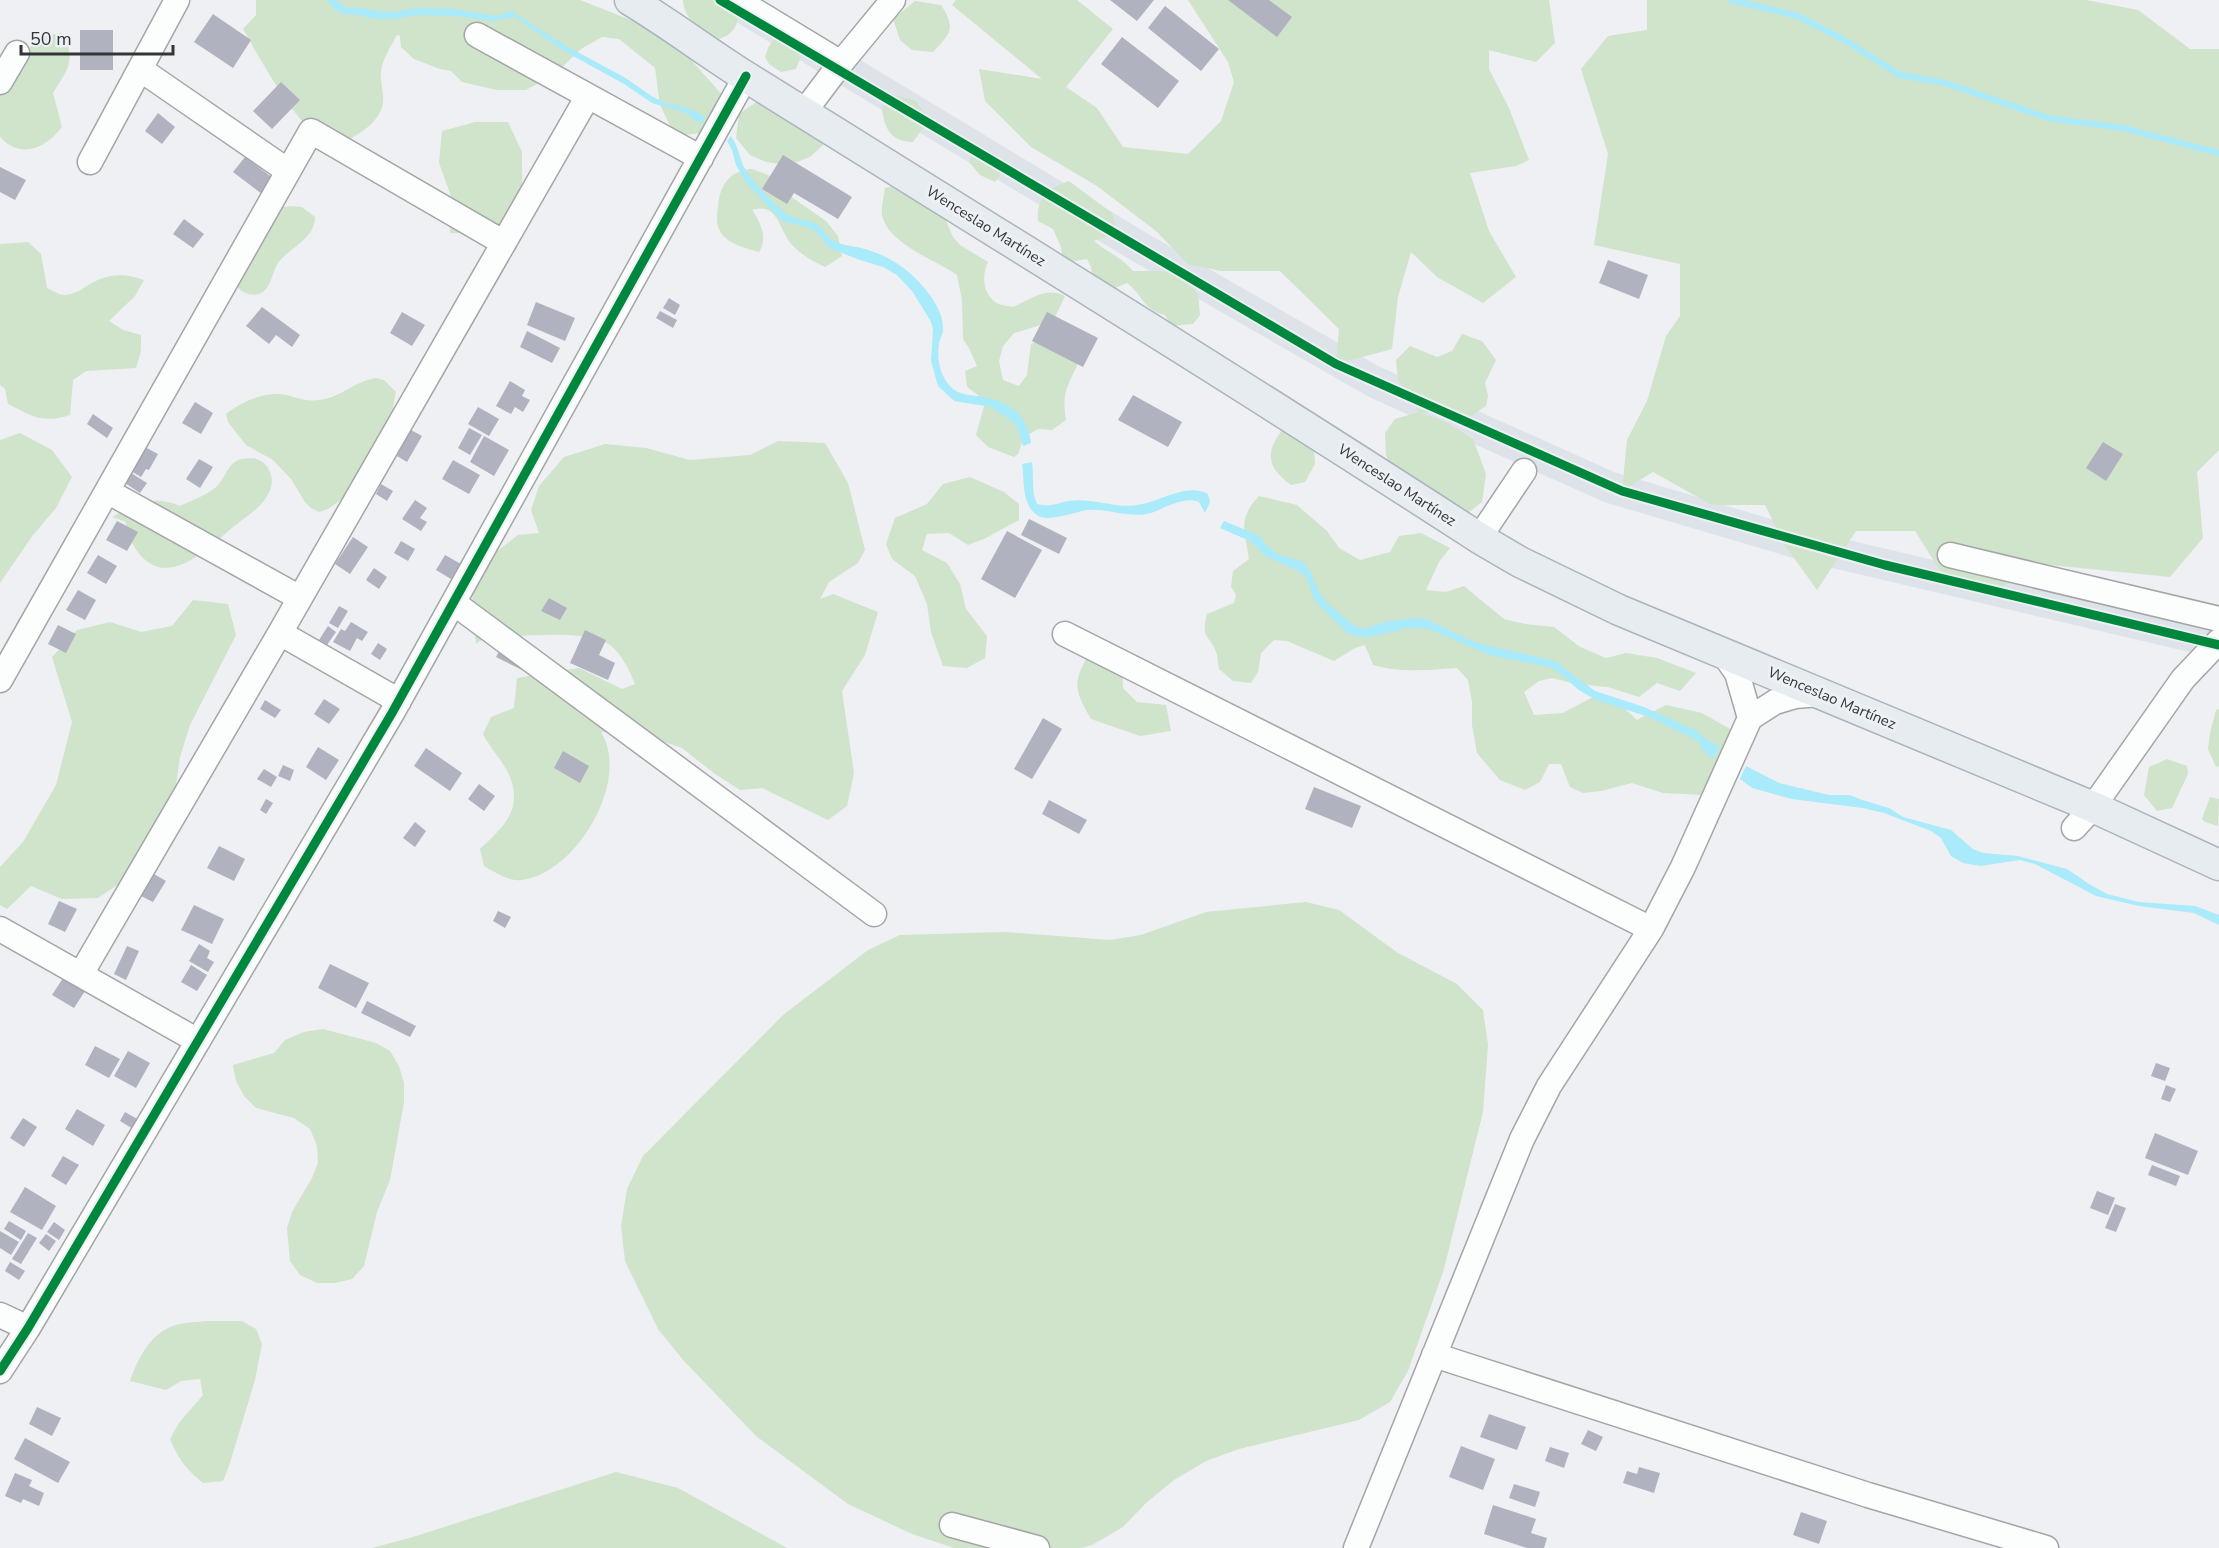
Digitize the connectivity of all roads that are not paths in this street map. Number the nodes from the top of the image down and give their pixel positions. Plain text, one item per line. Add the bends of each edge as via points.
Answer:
1 (177, 0) edge
2 (630, 0) edge
3 (737, 0) edge
4 (893, 0) edge
5 (477, 34) dead end
6 (17, 53) dead end
7 (841, 63) junction
8 (140, 69) junction
9 (746, 76) junction
10 (0, 82) edge
11 (588, 96) junction
12 (804, 112) junction
13 (701, 158) junction
14 (90, 162) dead end
15 (288, 171) junction
16 (504, 243) junction
17 (1524, 471) dead end
18 (107, 490) junction
19 (1479, 538) junction
20 (1950, 555) dead end
21 (300, 598) junction
22 (454, 603) junction
23 (2219, 619) edge
24 (280, 633) junction
25 (1065, 634) dead end
26 (2219, 641) edge
27 (1723, 653) junction
28 (0, 680) edge
29 (1820, 694) junction
30 (399, 700) junction
31 (1750, 718) junction
32 (2084, 818) junction
33 (2219, 866) edge
34 (874, 914) dead end
35 (0, 928) edge
36 (1651, 929) junction
37 (81, 974) junction
38 (198, 1041) junction
39 (0, 1315) edge
40 (28, 1328) junction
41 (1434, 1355) junction
42 (0, 1371) edge
43 (952, 1525) dead end
44 (1037, 1548) edge
45 (1356, 1548) edge
46 (2046, 1548) edge

1 - 8 street
2 - 9 main road, Wenceslao Martínez
3 - 7 street
4 - 7 street
5 - 11 street
6 - 10 street
7 - 12 street
8 - 14 street
8 - 15 street
9 - 12 main road, Wenceslao Martínez
9 - 13 street
11 - 13 street
11 - 16 street
12 - 19 main road, Wenceslao Martínez
13 - 22 street
15 - 16 street via 311,131
15 - 18 street
16 - 21 street
17 - 19 street
18 - 21 street
18 - 28 street
19 - 27 main road, Wenceslao Martínez via 1619,610
20 - 23 street
21 - 24 street
22 - 30 street
22 - 34 street
24 - 30 street
24 - 37 street
25 - 36 street
26 - 32 street via 2183,679
27 - 29 main road, Wenceslao Martínez
27 - 31 street via 1737,673
29 - 31 street via 1775,702
29 - 32 main road, Wenceslao Martínez
30 - 38 street
31 - 36 street
32 - 33 main road, Wenceslao Martínez
35 - 37 street
36 - 41 street via 1549,1086 1522,1139
37 - 38 street
38 - 40 street
39 - 40 street
40 - 42 street
41 - 45 street
41 - 46 street
43 - 44 street

